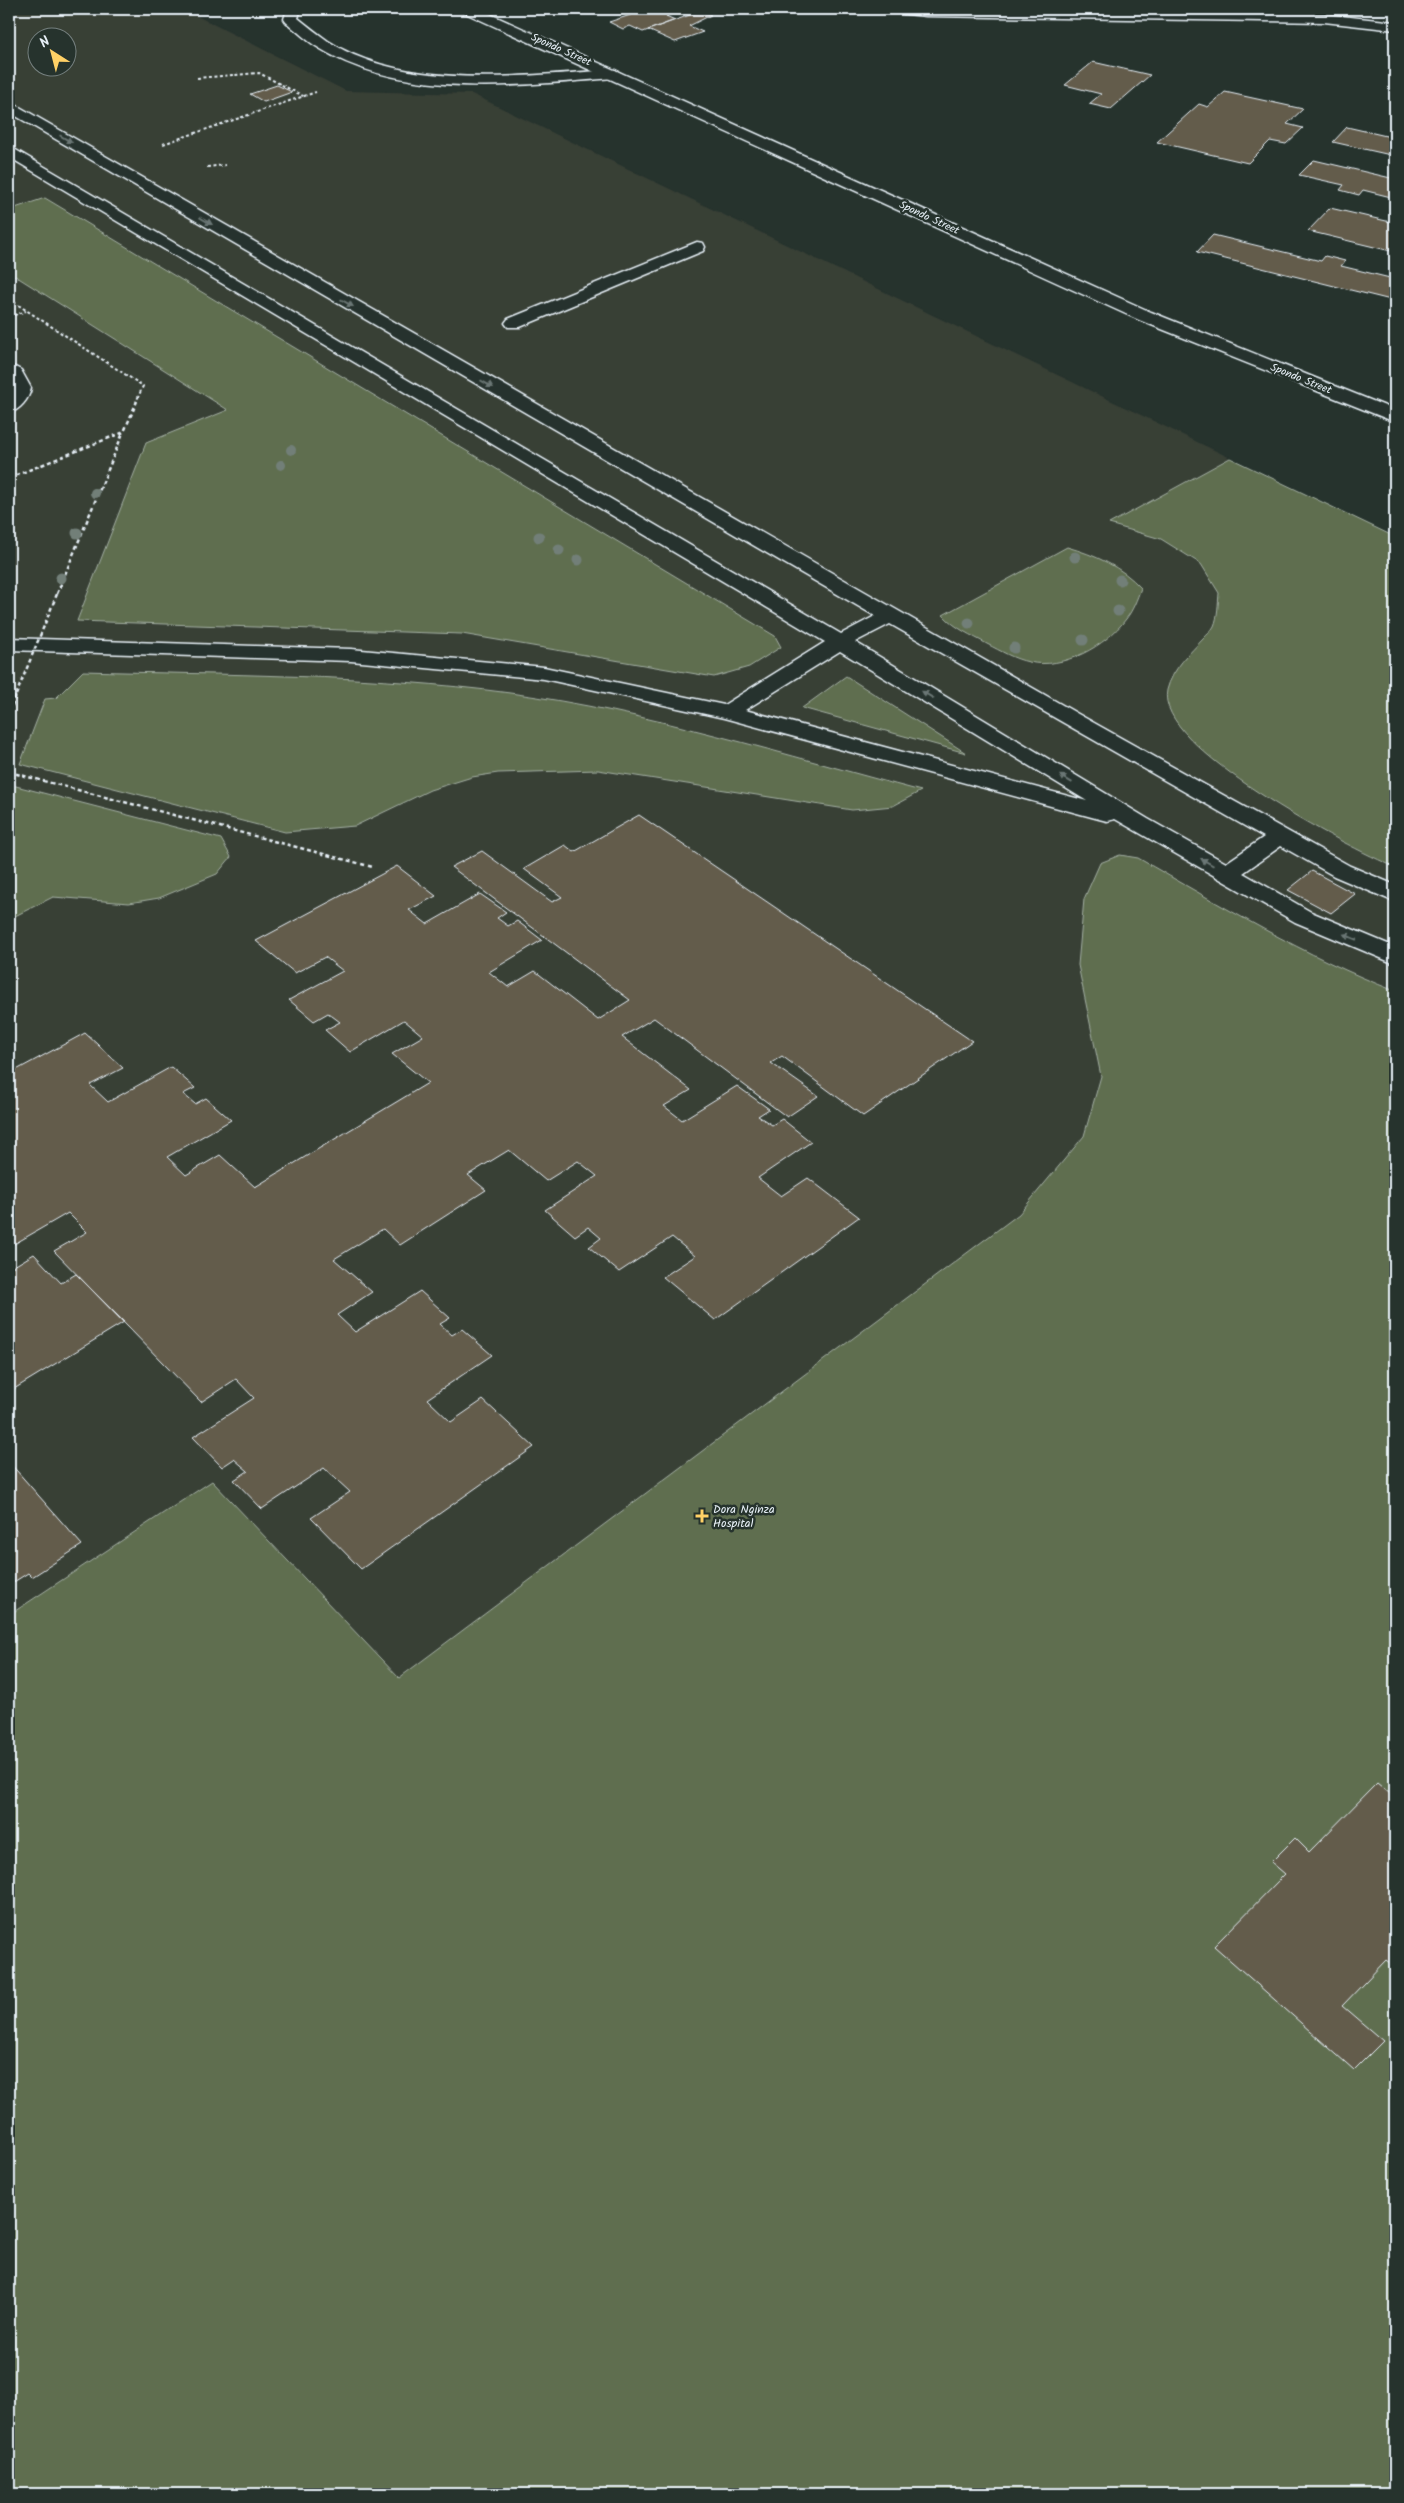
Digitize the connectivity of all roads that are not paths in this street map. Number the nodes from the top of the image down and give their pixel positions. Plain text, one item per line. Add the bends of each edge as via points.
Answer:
1 (294, 9) edge
2 (468, 9) edge
3 (897, 9) edge
4 (1395, 26) edge
5 (615, 74) junction
6 (9, 106) edge
7 (37, 122) junction
8 (16, 129) dead end
9 (9, 151) edge
10 (697, 247) dead end
11 (381, 323) junction
12 (514, 323) dead end
13 (346, 337) junction
14 (9, 369) edge
15 (9, 407) edge
16 (1395, 416) edge
17 (891, 616) junction
18 (840, 642) junction
19 (9, 644) edge
20 (727, 712) junction
21 (1140, 824) junction
22 (1279, 837) junction
23 (1227, 873) junction
24 (1395, 894) edge
25 (1392, 948) edge

1 - 5 main road via 291,19 303,31 364,63 407,76 454,80
2 - 5 main road, Spondo Street
3 - 4 main road via 1324,18
5 - 16 main road, Spondo Street via 1145,316
6 - 7 main road
7 - 8 main road
7 -> 11 main road
9 - 13 main road
10 - 12 main road
11 - 13 main road
11 -> 17 main road
13 - 18 main road
14 - 15 main road via 21,380 23,387
17 - 18 main road
17 - 22 main road
18 - 20 main road
21 -> 18 main road
19 - 20 main road via 351,655 544,672
20 - 21 main road
23 -> 21 main road
22 - 23 main road
22 - 24 main road via 1342,871
25 -> 23 main road via 1303,917

